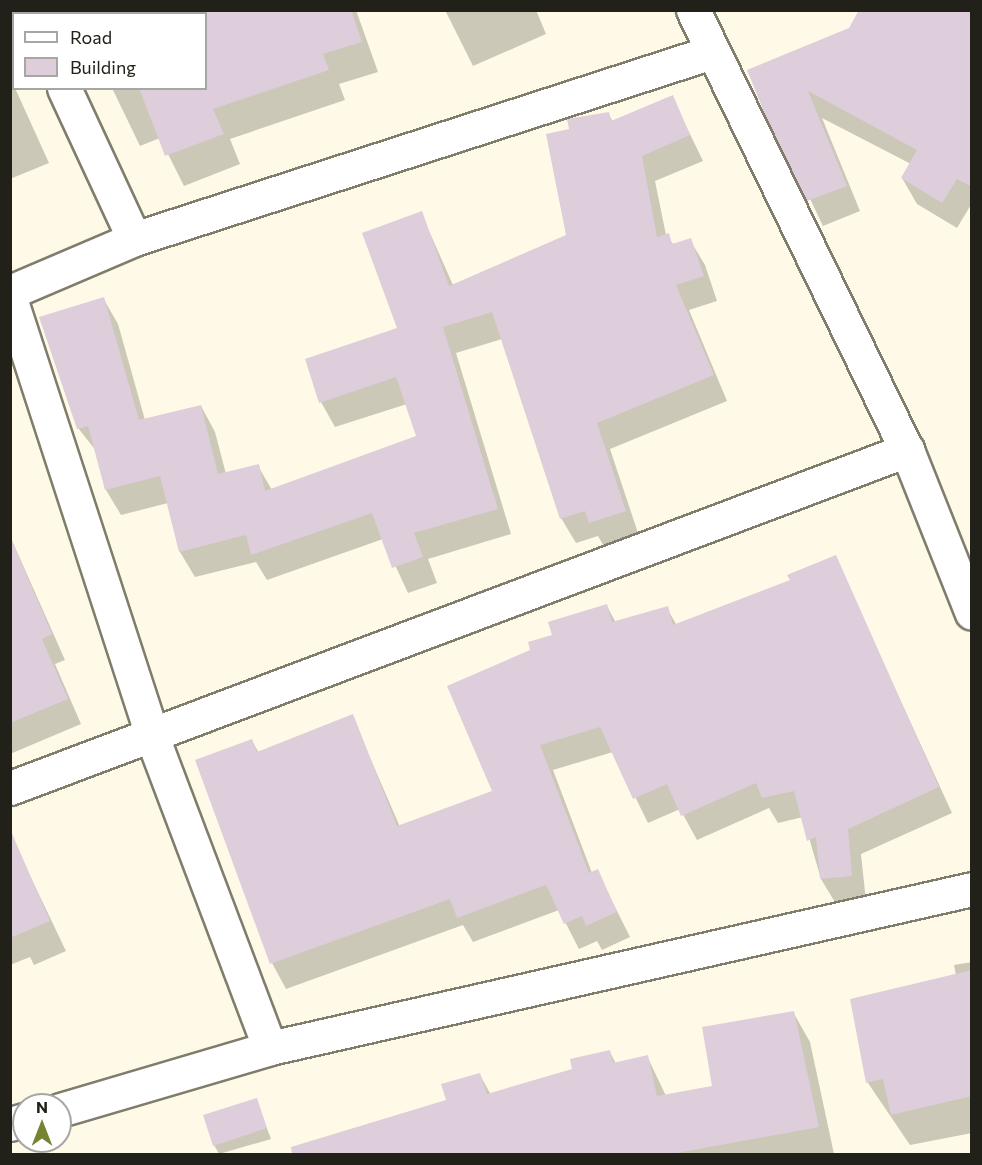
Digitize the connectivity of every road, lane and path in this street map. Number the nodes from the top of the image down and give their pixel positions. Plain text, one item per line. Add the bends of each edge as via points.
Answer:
1 (693, 10) edge
2 (712, 52) junction
3 (65, 90) edge
4 (134, 239) junction
5 (10, 292) edge
6 (10, 298) edge
7 (907, 450) junction
8 (972, 613) edge
9 (153, 739) junction
10 (10, 788) edge
11 (972, 889) edge
12 (270, 1048) junction
13 (72, 1106) edge

1 - 2 street
2 - 4 street
2 - 7 street
3 - 4 street
4 - 5 street
6 - 9 street
7 - 8 street
7 - 9 street
9 - 10 street
9 - 12 street
11 - 12 street
12 - 13 street

